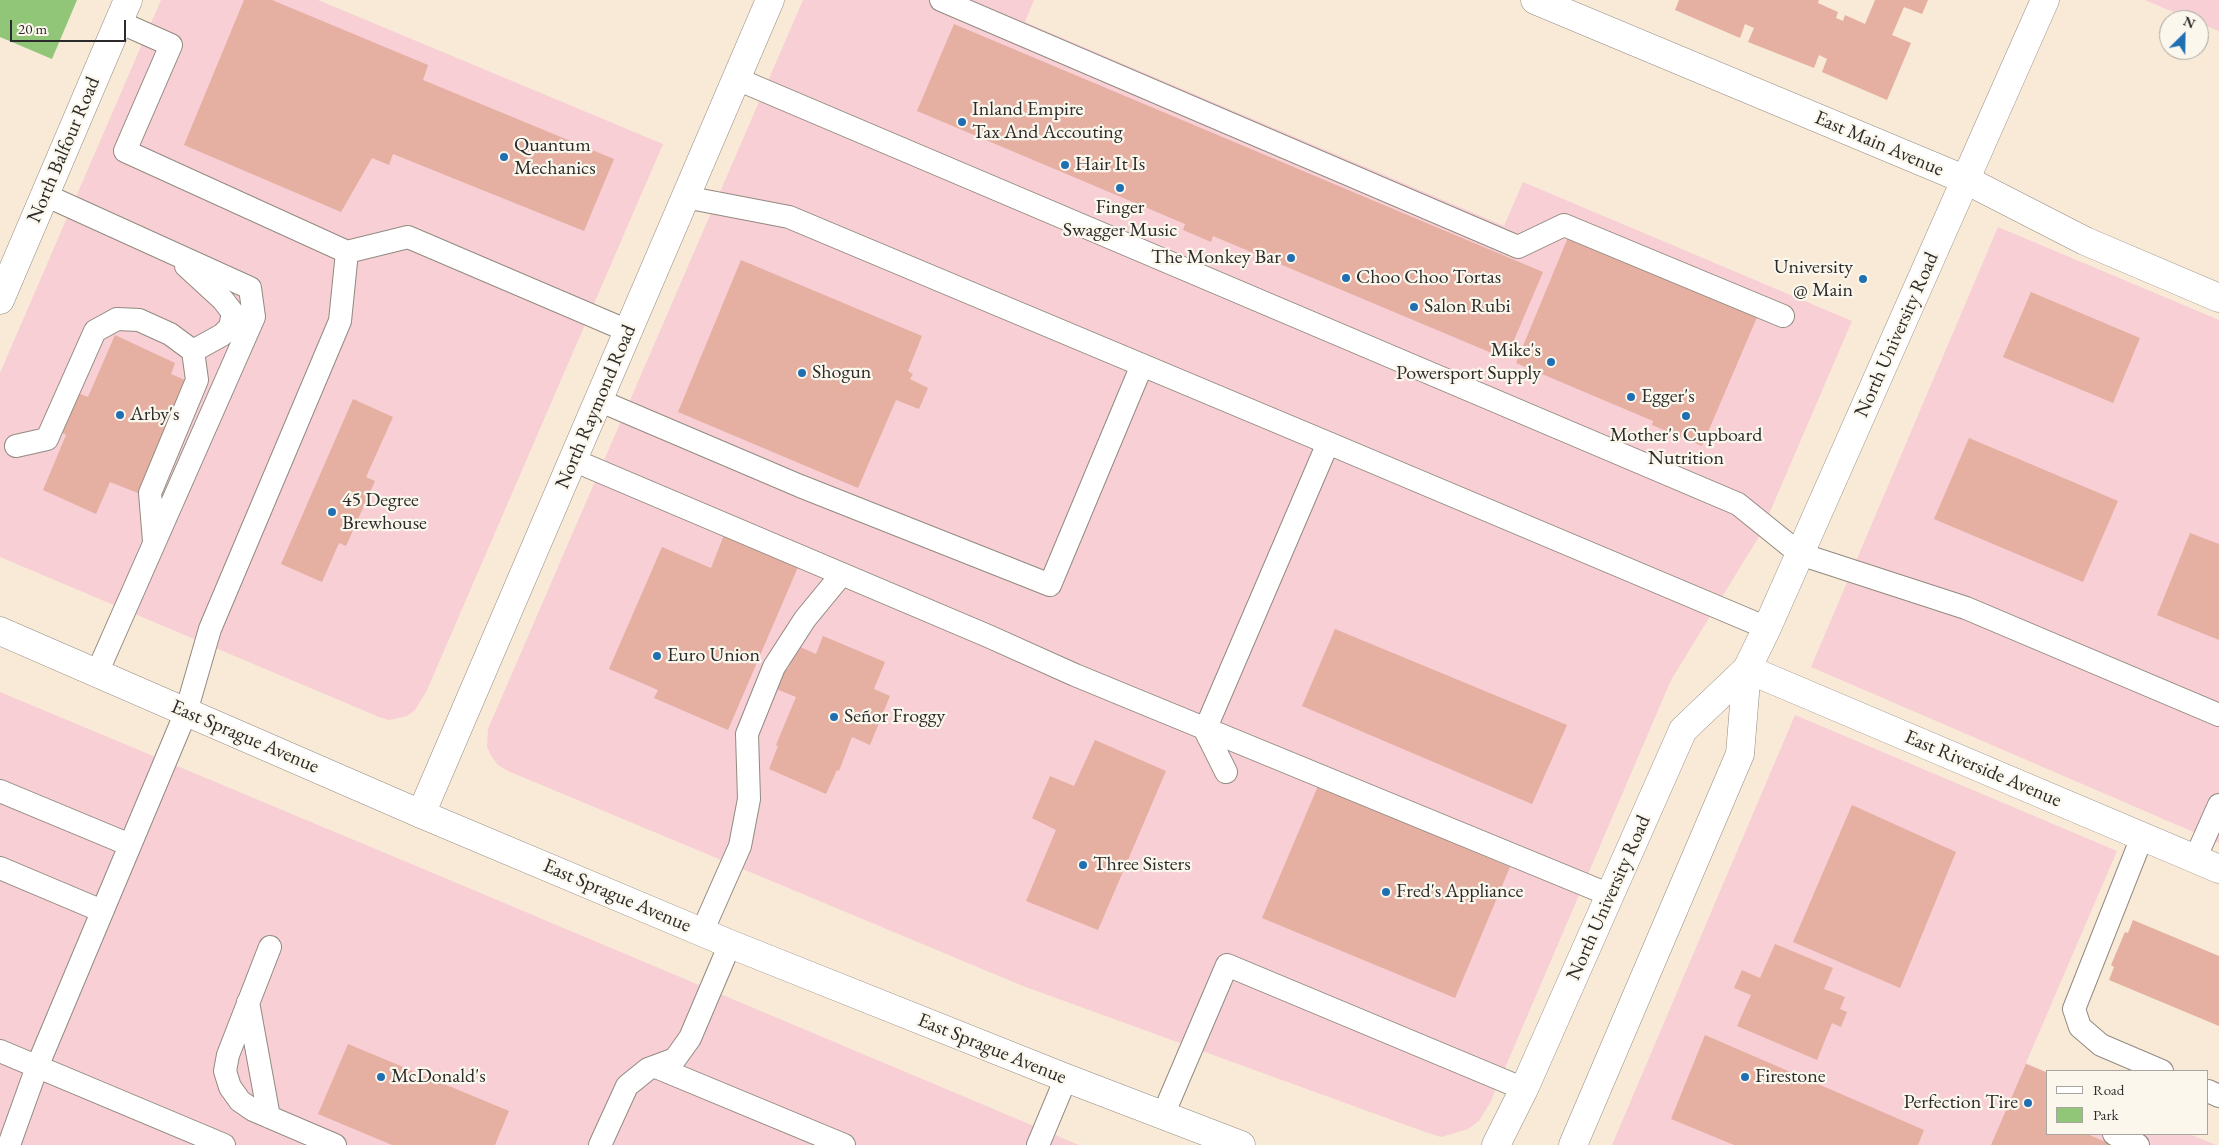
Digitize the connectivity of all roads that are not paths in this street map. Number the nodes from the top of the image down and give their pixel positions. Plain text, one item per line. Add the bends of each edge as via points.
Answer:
1 (770, 0) edge
2 (941, 0) edge
3 (1535, 0) edge
4 (2045, 0) edge
5 (123, 11) edge
6 (736, 79) junction
7 (1966, 180) junction
8 (45, 195) junction
9 (685, 197) junction
10 (347, 252) junction
11 (173, 253) junction
12 (2219, 298) edge
13 (0, 300) edge
14 (1783, 316) dead end
15 (628, 331) junction
16 (193, 351) junction
17 (1142, 365) junction
18 (598, 400) junction
19 (1328, 443) junction
20 (16, 446) dead end
21 (573, 460) junction
22 (154, 544) junction
23 (1800, 554) junction
24 (842, 574) junction
25 (1767, 628) junction
26 (0, 631) edge
27 (1747, 669) junction
28 (97, 673) junction
29 (186, 712) junction
30 (2219, 715) edge
31 (1205, 730) junction
32 (1226, 772) dead end
33 (0, 791) edge
34 (2219, 805) edge
35 (421, 814) junction
36 (2142, 837) junction
37 (130, 845) junction
38 (2207, 864) edge
39 (0, 868) edge
40 (1610, 895) junction
41 (102, 911) junction
42 (702, 932) junction
43 (730, 944) junction
44 (270, 946) dead end
45 (248, 1002) junction
46 (0, 1051) edge
47 (37, 1067) junction
48 (656, 1067) junction
49 (2160, 1070) edge
50 (1066, 1078) junction
51 (1524, 1089) junction
52 (1163, 1115) junction
53 (269, 1117) junction
54 (2116, 1135) edge
55 (9, 1145) edge
56 (224, 1145) edge
57 (335, 1145) edge
58 (600, 1145) edge
59 (844, 1145) edge
60 (1038, 1145) edge
61 (1241, 1145) edge
62 (1496, 1145) edge
63 (1573, 1145) edge
64 (2138, 1145) edge

1 - 6 main road, North Raymond Road
2 - 14 lane via 1518,247 1564,225
3 - 7 main road, East Main Avenue
4 - 7 main road, North University Road
5 - 8 main road, North Balfour Road
5 - 10 lane via 171,45 125,151
6 - 9 main road, North Raymond Road
6 - 23 lane via 1738,504
7 - 12 main road, East Main Avenue via 2085,241
7 - 23 main road, North University Road
8 - 11 lane
8 - 13 main road, North Balfour Road
9 - 15 main road, North Raymond Road
9 - 17 lane via 788,217
10 - 15 lane via 408,237
10 - 29 lane via 340,320 210,629
11 - 16 lane via 233,313 230,327 222,335
11 - 22 lane via 250,288 254,317
15 - 18 main road, North Raymond Road
16 - 20 lane via 170,334 139,320 117,319 109,323 95,331 47,439
16 - 22 lane via 197,380 150,493
17 - 18 lane via 1050,585 800,486
17 - 19 lane
18 - 21 main road, North Raymond Road
19 - 25 lane
19 - 31 lane
21 - 24 lane
21 - 35 main road, North Raymond Road
22 - 28 lane
23 - 25 main road, North University Road
23 - 30 lane via 1966,608
24 - 31 lane
24 - 42 lane via 805,619 774,667 750,726 747,734 749,799 740,846
25 - 27 main road, North University Road
26 - 28 main road, East Sprague Avenue
27 - 36 main road, East Riverside Avenue
27 - 40 main road, North University Road via 1683,730
27 - 63 main road, North University Road via 1740,754
28 - 29 main road, East Sprague Avenue
29 - 35 main road, East Sprague Avenue
29 - 37 lane
31 - 32 lane
31 - 40 lane
33 - 37 lane
34 - 38 lane
35 - 42 main road, East Sprague Avenue
36 - 38 main road, East Riverside Avenue
36 - 49 lane via 2074,1009 2080,1027 2101,1046
37 - 41 lane
39 - 41 lane
40 - 51 main road, North University Road
41 - 47 lane
42 - 43 main road, East Sprague Avenue
43 - 48 lane via 690,1038 675,1058
43 - 50 main road, East Sprague Avenue
44 - 45 lane
45 - 53 lane
45 - 53 lane via 225,1071 230,1087 240,1101
46 - 47 lane
47 - 55 lane
47 - 56 lane
48 - 58 lane via 627,1086
48 - 59 lane
50 - 52 main road, East Sprague Avenue
50 - 60 lane
51 - 52 lane via 1227,965
51 - 62 main road, North University Road
52 - 61 main road, East Sprague Avenue
53 - 57 lane
54 - 64 lane

